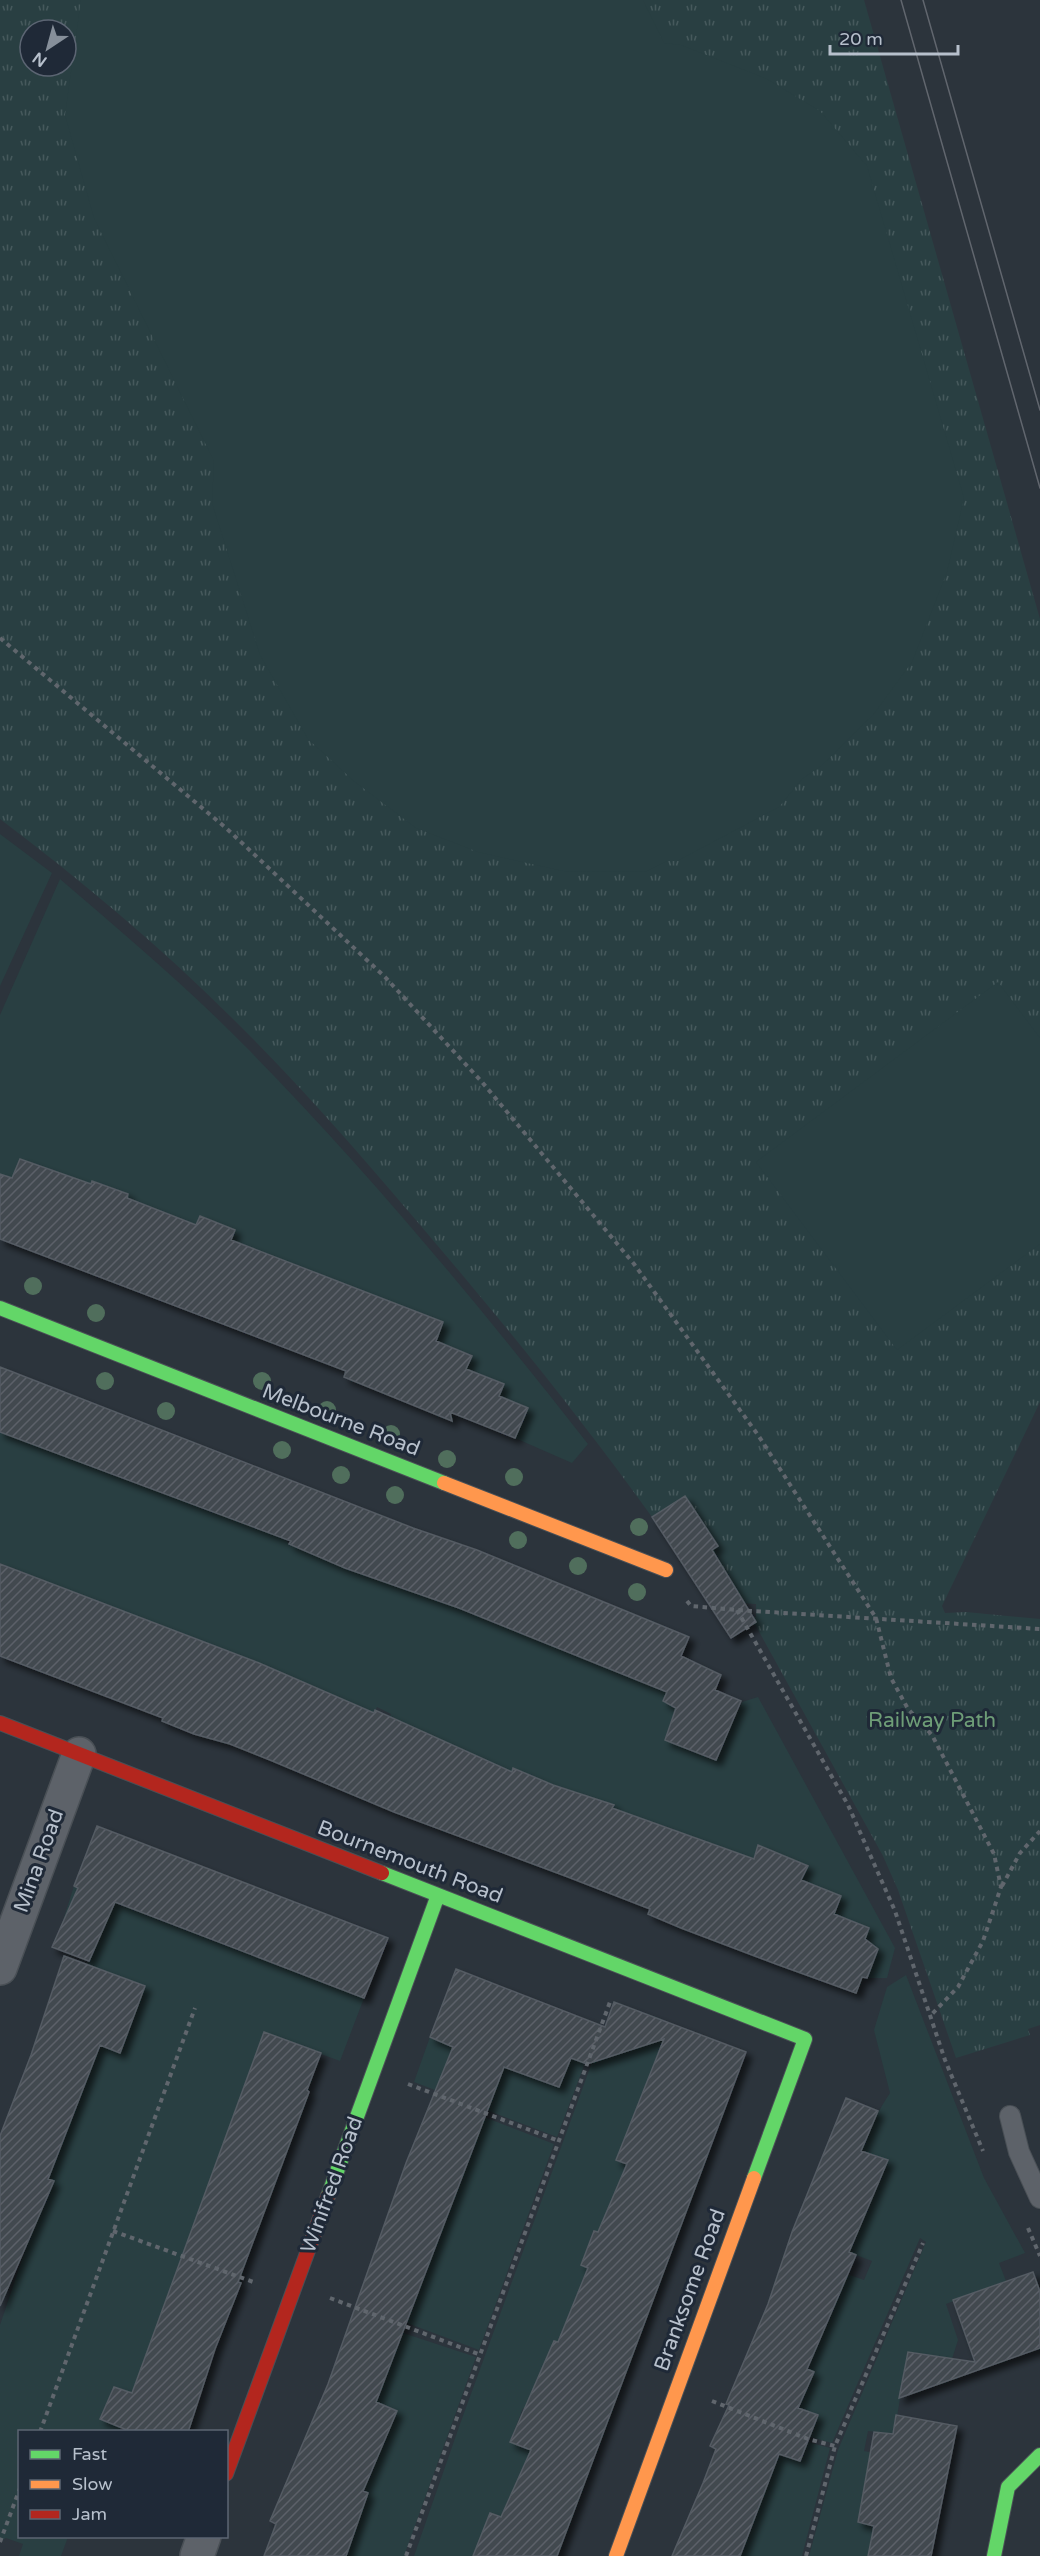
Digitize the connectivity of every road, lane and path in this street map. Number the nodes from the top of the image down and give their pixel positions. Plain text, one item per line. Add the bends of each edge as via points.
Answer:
1 (0, 638) edge
2 (0, 1308) edge
3 (666, 1570) joint
4 (738, 1610) junction
5 (876, 1618) junction
6 (1040, 1629) edge
7 (0, 1723) edge
8 (79, 1754) junction
9 (1040, 1831) edge
10 (1001, 1887) junction
11 (438, 1895) junction
12 (0, 1968) edge
13 (613, 1993) dead end
14 (195, 2008) dead end
15 (931, 2015) junction
16 (805, 2039) joint
17 (406, 2083) dead end
18 (1010, 2116) dead end
19 (559, 2141) junction
20 (985, 2156) dead end
21 (1040, 2198) edge
22 (1027, 2225) dead end
23 (113, 2231) junction
24 (923, 2243) dead end
25 (1040, 2256) edge
26 (266, 2287) dead end
27 (328, 2298) dead end
28 (481, 2355) junction
29 (707, 2400) dead end
30 (41, 2430) edge
31 (836, 2446) junction
32 (1040, 2455) edge
33 (228, 2469) edge
34 (18, 2493) edge
35 (203, 2538) edge
36 (0, 2542) edge
37 (197, 2556) edge
38 (406, 2556) edge
39 (616, 2556) edge
40 (806, 2556) edge
41 (994, 2556) edge

1 - 5 path via 226,828 385,977 482,1082 634,1264 758,1435
2 - 3 street, Melbourne Road
3 - 4 path via 691,1606
4 - 5 path
4 - 15 path via 848,1805 895,1911
5 - 6 path
5 - 10 path via 891,1678 908,1709 932,1735 994,1854
7 - 8 street, Bournemouth Road
8 - 11 street, Bournemouth Road
8 - 12 street, Mina Road
9 - 10 path via 1020,1853
10 - 15 path via 983,1941 958,1987
11 - 16 street, Bournemouth Road
11 - 33 street, Winifred Road
13 - 19 path
14 - 23 path
15 - 20 path via 945,2060
16 - 39 street, Branksome Road
17 - 19 path
18 - 21 lane via 1019,2152
19 - 28 path
22 - 25 path
23 - 26 path
23 - 30 path
24 - 31 path
27 - 28 path
28 - 38 path
29 - 31 path
31 - 40 path
32 - 41 street via 1008,2487
34 - 36 path
35 - 37 street

